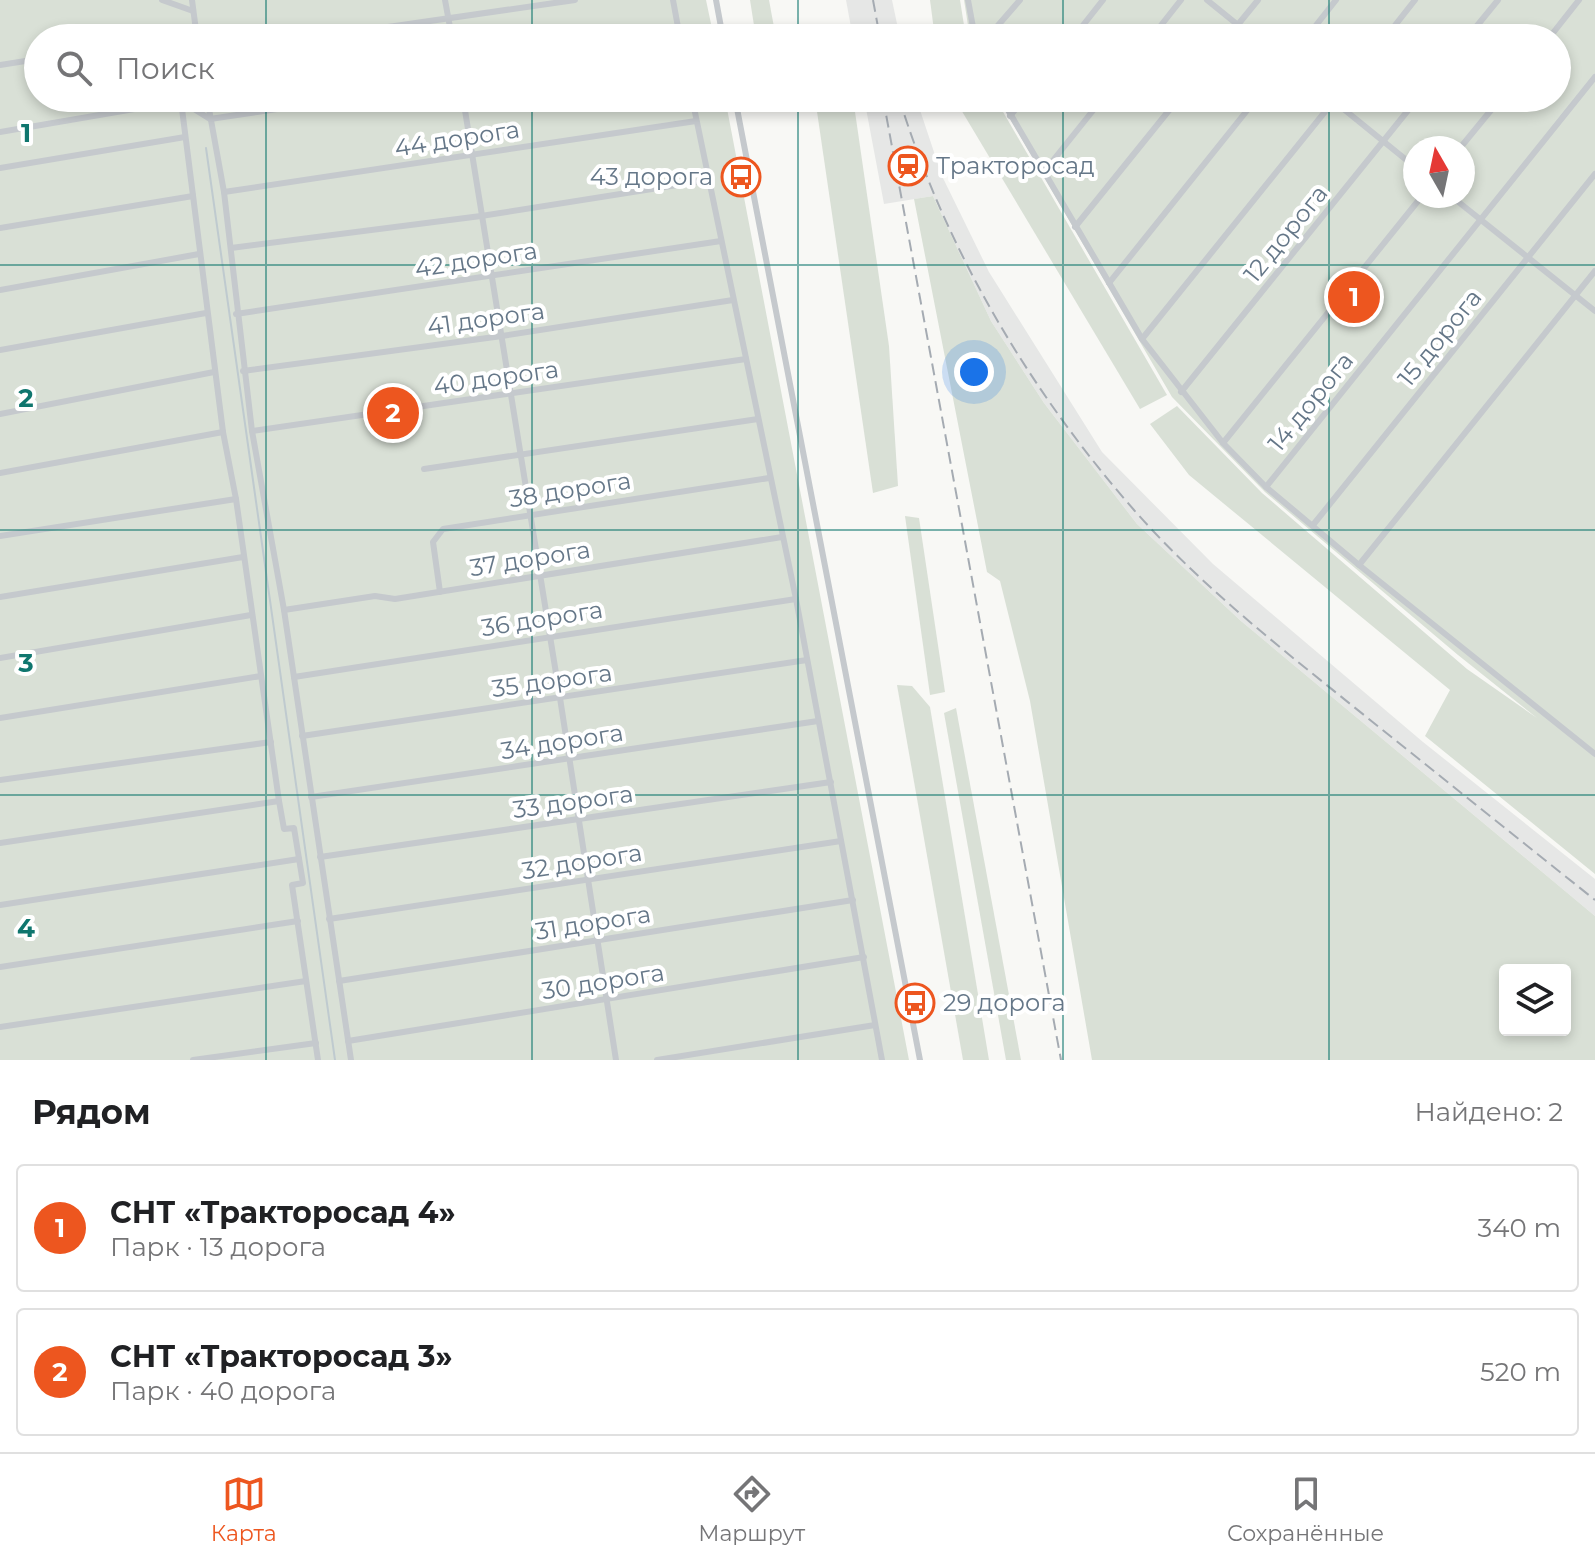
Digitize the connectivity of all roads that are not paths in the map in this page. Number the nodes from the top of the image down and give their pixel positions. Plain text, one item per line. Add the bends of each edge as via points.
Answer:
1 (162, 0) edge
2 (192, 0) edge
3 (445, 0) edge
4 (575, 0) edge
5 (673, 0) edge
6 (716, 0) edge
7 (968, 0) edge
8 (1020, 0) edge
9 (1103, 0) edge
10 (1181, 0) edge
11 (1207, 0) edge
12 (1258, 0) edge
13 (1336, 0) edge
14 (1415, 0) edge
15 (1498, 0) edge
16 (1579, 0) edge
17 (193, 11) junction
18 (448, 19) junction
19 (195, 24) edge
20 (412, 24) edge
21 (449, 24) edge
22 (677, 24) edge
23 (720, 24) edge
24 (972, 24) edge
25 (999, 24) edge
26 (1084, 24) edge
27 (1162, 24) edge
28 (1237, 24) edge
29 (1239, 24) edge
30 (1317, 24) edge
31 (1396, 24) edge
32 (1478, 24) edge
33 (1560, 24) edge
34 (24, 61) edge
35 (0, 65) edge
36 (1595, 77) edge
37 (1571, 107) edge
38 (117, 112) edge
39 (182, 112) edge
40 (199, 112) edge
41 (209, 112) edge
42 (257, 112) edge
43 (466, 112) edge
44 (694, 112) edge
45 (738, 112) edge
46 (1008, 112) edge
47 (1013, 112) edge
48 (1092, 112) edge
49 (1168, 112) edge
50 (1246, 112) edge
51 (1323, 112) edge
52 (1348, 112) edge
53 (1407, 112) edge
54 (1490, 112) edge
55 (1567, 112) edge
56 (1010, 116) junction
57 (210, 119) junction
58 (696, 121) junction
59 (0, 132) edge
60 (1470, 136) edge
61 (185, 137) junction
62 (1383, 141) junction
63 (473, 154) junction
64 (1403, 157) edge
65 (0, 168) edge
66 (1043, 173) junction
67 (1595, 174) edge
68 (709, 180) junction
69 (224, 192) junction
70 (193, 196) junction
71 (1412, 208) edge
72 (1467, 208) edge
73 (481, 216) junction
74 (1481, 219) junction
75 (1075, 227) junction
76 (0, 228) edge
77 (721, 241) junction
78 (231, 248) junction
79 (199, 254) junction
80 (1528, 257) junction
81 (1595, 271) edge
82 (491, 276) junction
83 (1109, 283) junction
84 (0, 290) edge
85 (1575, 295) junction
86 (733, 300) junction
87 (1595, 311) edge
88 (206, 313) junction
89 (236, 314) junction
90 (502, 336) junction
91 (1142, 339) junction
92 (0, 350) edge
93 (746, 359) junction
94 (243, 371) junction
95 (214, 372) junction
96 (1181, 392) junction
97 (511, 395) junction
98 (0, 414) edge
99 (758, 419) junction
100 (252, 431) junction
101 (223, 432) junction
102 (1223, 443) junction
103 (521, 453) junction
104 (424, 469) dead end
105 (0, 473) edge
106 (769, 478) junction
107 (1266, 487) junction
108 (236, 499) junction
109 (529, 514) junction
110 (1313, 525) junction
111 (0, 536) edge
112 (782, 537) junction
113 (243, 557) junction
114 (1359, 565) junction
115 (540, 575) junction
116 (440, 592) junction
117 (0, 597) edge
118 (796, 599) junction
119 (284, 610) junction
120 (251, 615) junction
121 (550, 636) junction
122 (0, 658) edge
123 (807, 660) junction
124 (261, 676) junction
125 (294, 677) junction
126 (560, 698) junction
127 (0, 718) edge
128 (818, 721) junction
129 (302, 736) junction
130 (271, 742) junction
131 (1595, 754) edge
132 (570, 759) junction
133 (0, 780) edge
134 (831, 782) junction
135 (311, 797) junction
136 (279, 801) junction
137 (579, 820) junction
138 (841, 841) junction
139 (0, 843) edge
140 (320, 857) junction
141 (299, 859) junction
142 (588, 879) junction
143 (853, 900) junction
144 (0, 905) edge
145 (329, 919) junction
146 (298, 921) junction
147 (596, 940) junction
148 (864, 957) junction
149 (0, 967) edge
150 (306, 981) junction
151 (339, 981) junction
152 (606, 1000) junction
153 (875, 1025) junction
154 (0, 1027) edge
155 (348, 1041) junction
156 (316, 1043) junction
157 (193, 1060) edge
158 (318, 1060) edge
159 (351, 1060) edge
160 (616, 1060) edge
161 (657, 1060) edge
162 (882, 1060) edge
163 (920, 1060) edge

1 - 17 street
2 - 17 street
3 - 18 street
4 - 18 street
5 - 22 street
6 - 23 street
7 - 24 street
8 - 25 street
9 - 26 street
10 - 27 street
11 - 28 street
12 - 29 street
13 - 30 street
14 - 31 street
15 - 32 street
16 - 33 street
17 - 19 street
18 - 20 street
18 - 21 street
34 - 35 street
36 - 37 street, 14 дорога
38 - 59 street
39 - 61 street
40 - 57 street
41 - 57 street
42 - 57 street
43 - 63 street
44 - 58 street
45 - 163 street
46 - 56 street
47 - 56 street
48 - 66 street
49 - 75 street
50 - 83 street
51 - 91 street
52 - 62 street
53 - 62 street, 12 дорога
54 - 60 street
55 - 74 street, 14 дорога
56 - 66 street
57 - 69 street
58 - 63 street, 44 дорога
58 - 68 street
61 - 65 street
61 - 70 street
62 - 64 street
62 - 96 street, 12 дорога
63 - 69 street, 44 дорога
63 - 73 street
66 - 75 street
67 - 80 street, 15 дорога
68 - 73 street
68 - 77 street
69 - 78 street
70 - 76 street
70 - 79 street
71 - 102 street
72 - 74 street
73 - 78 street
73 - 82 street
74 - 80 street
74 - 107 street, 14 дорога
75 - 83 street
77 - 82 street, 42 дорога
77 - 86 street
78 - 89 street
79 - 84 street
79 - 88 street
80 - 85 street
80 - 110 street, 15 дорога
81 - 85 street
82 - 89 street, 42 дорога
82 - 90 street
83 - 91 street
85 - 87 street
85 - 114 street
86 - 90 street, 41 дорога
86 - 93 street
88 - 92 street
88 - 95 street
89 - 94 street
90 - 94 street, 41 дорога
90 - 97 street
91 - 96 street
93 - 97 street, 40 дорога
93 - 99 street
94 - 100 street
95 - 98 street
95 - 101 street
96 - 102 street
97 - 100 street, 40 дорога
97 - 103 street
99 - 103 street
99 - 106 street
100 - 119 street
101 - 105 street
101 - 108 street
102 - 107 street
103 - 104 street
103 - 109 street
106 - 109 street, 38 дорога
106 - 112 street
107 - 110 street
108 - 111 street
108 - 113 street
109 - 115 street
109 - 116 street, 38 дорога via 443,529 433,542
110 - 114 street
112 - 115 street, 37 дорога
112 - 118 street
113 - 117 street
113 - 120 street
114 - 131 street
115 - 116 street, 37 дорога
115 - 121 street
116 - 119 street, 37 дорога
118 - 121 street, 36 дорога
118 - 123 street
119 - 125 street
120 - 122 street
120 - 124 street
121 - 125 street, 36 дорога
121 - 126 street
123 - 126 street, 35 дорога
123 - 128 street
124 - 127 street
124 - 130 street
125 - 129 street
126 - 129 street, 35 дорога
126 - 132 street
128 - 132 street, 34 дорога
128 - 134 street
129 - 135 street
130 - 133 street
130 - 136 street
132 - 135 street, 34 дорога
132 - 137 street
134 - 137 street, 33 дорога
134 - 138 street
135 - 140 street
136 - 139 street
136 - 141 street via 284,829 294,828
137 - 140 street, 33 дорога
137 - 142 street
138 - 142 street, 32 дорога
138 - 143 street
140 - 145 street
141 - 144 street
141 - 146 street via 303,883 292,885
142 - 145 street, 32 дорога
142 - 147 street
143 - 147 street, 31 дорога
143 - 148 street
145 - 151 street
146 - 149 street
146 - 150 street
147 - 151 street, 31 дорога
147 - 152 street
148 - 152 street, 30 дорога
148 - 153 street
150 - 154 street
150 - 156 street
151 - 155 street
152 - 155 street, 30 дорога
152 - 160 street
153 - 161 street
153 - 162 street
155 - 159 street
156 - 157 street
156 - 158 street

